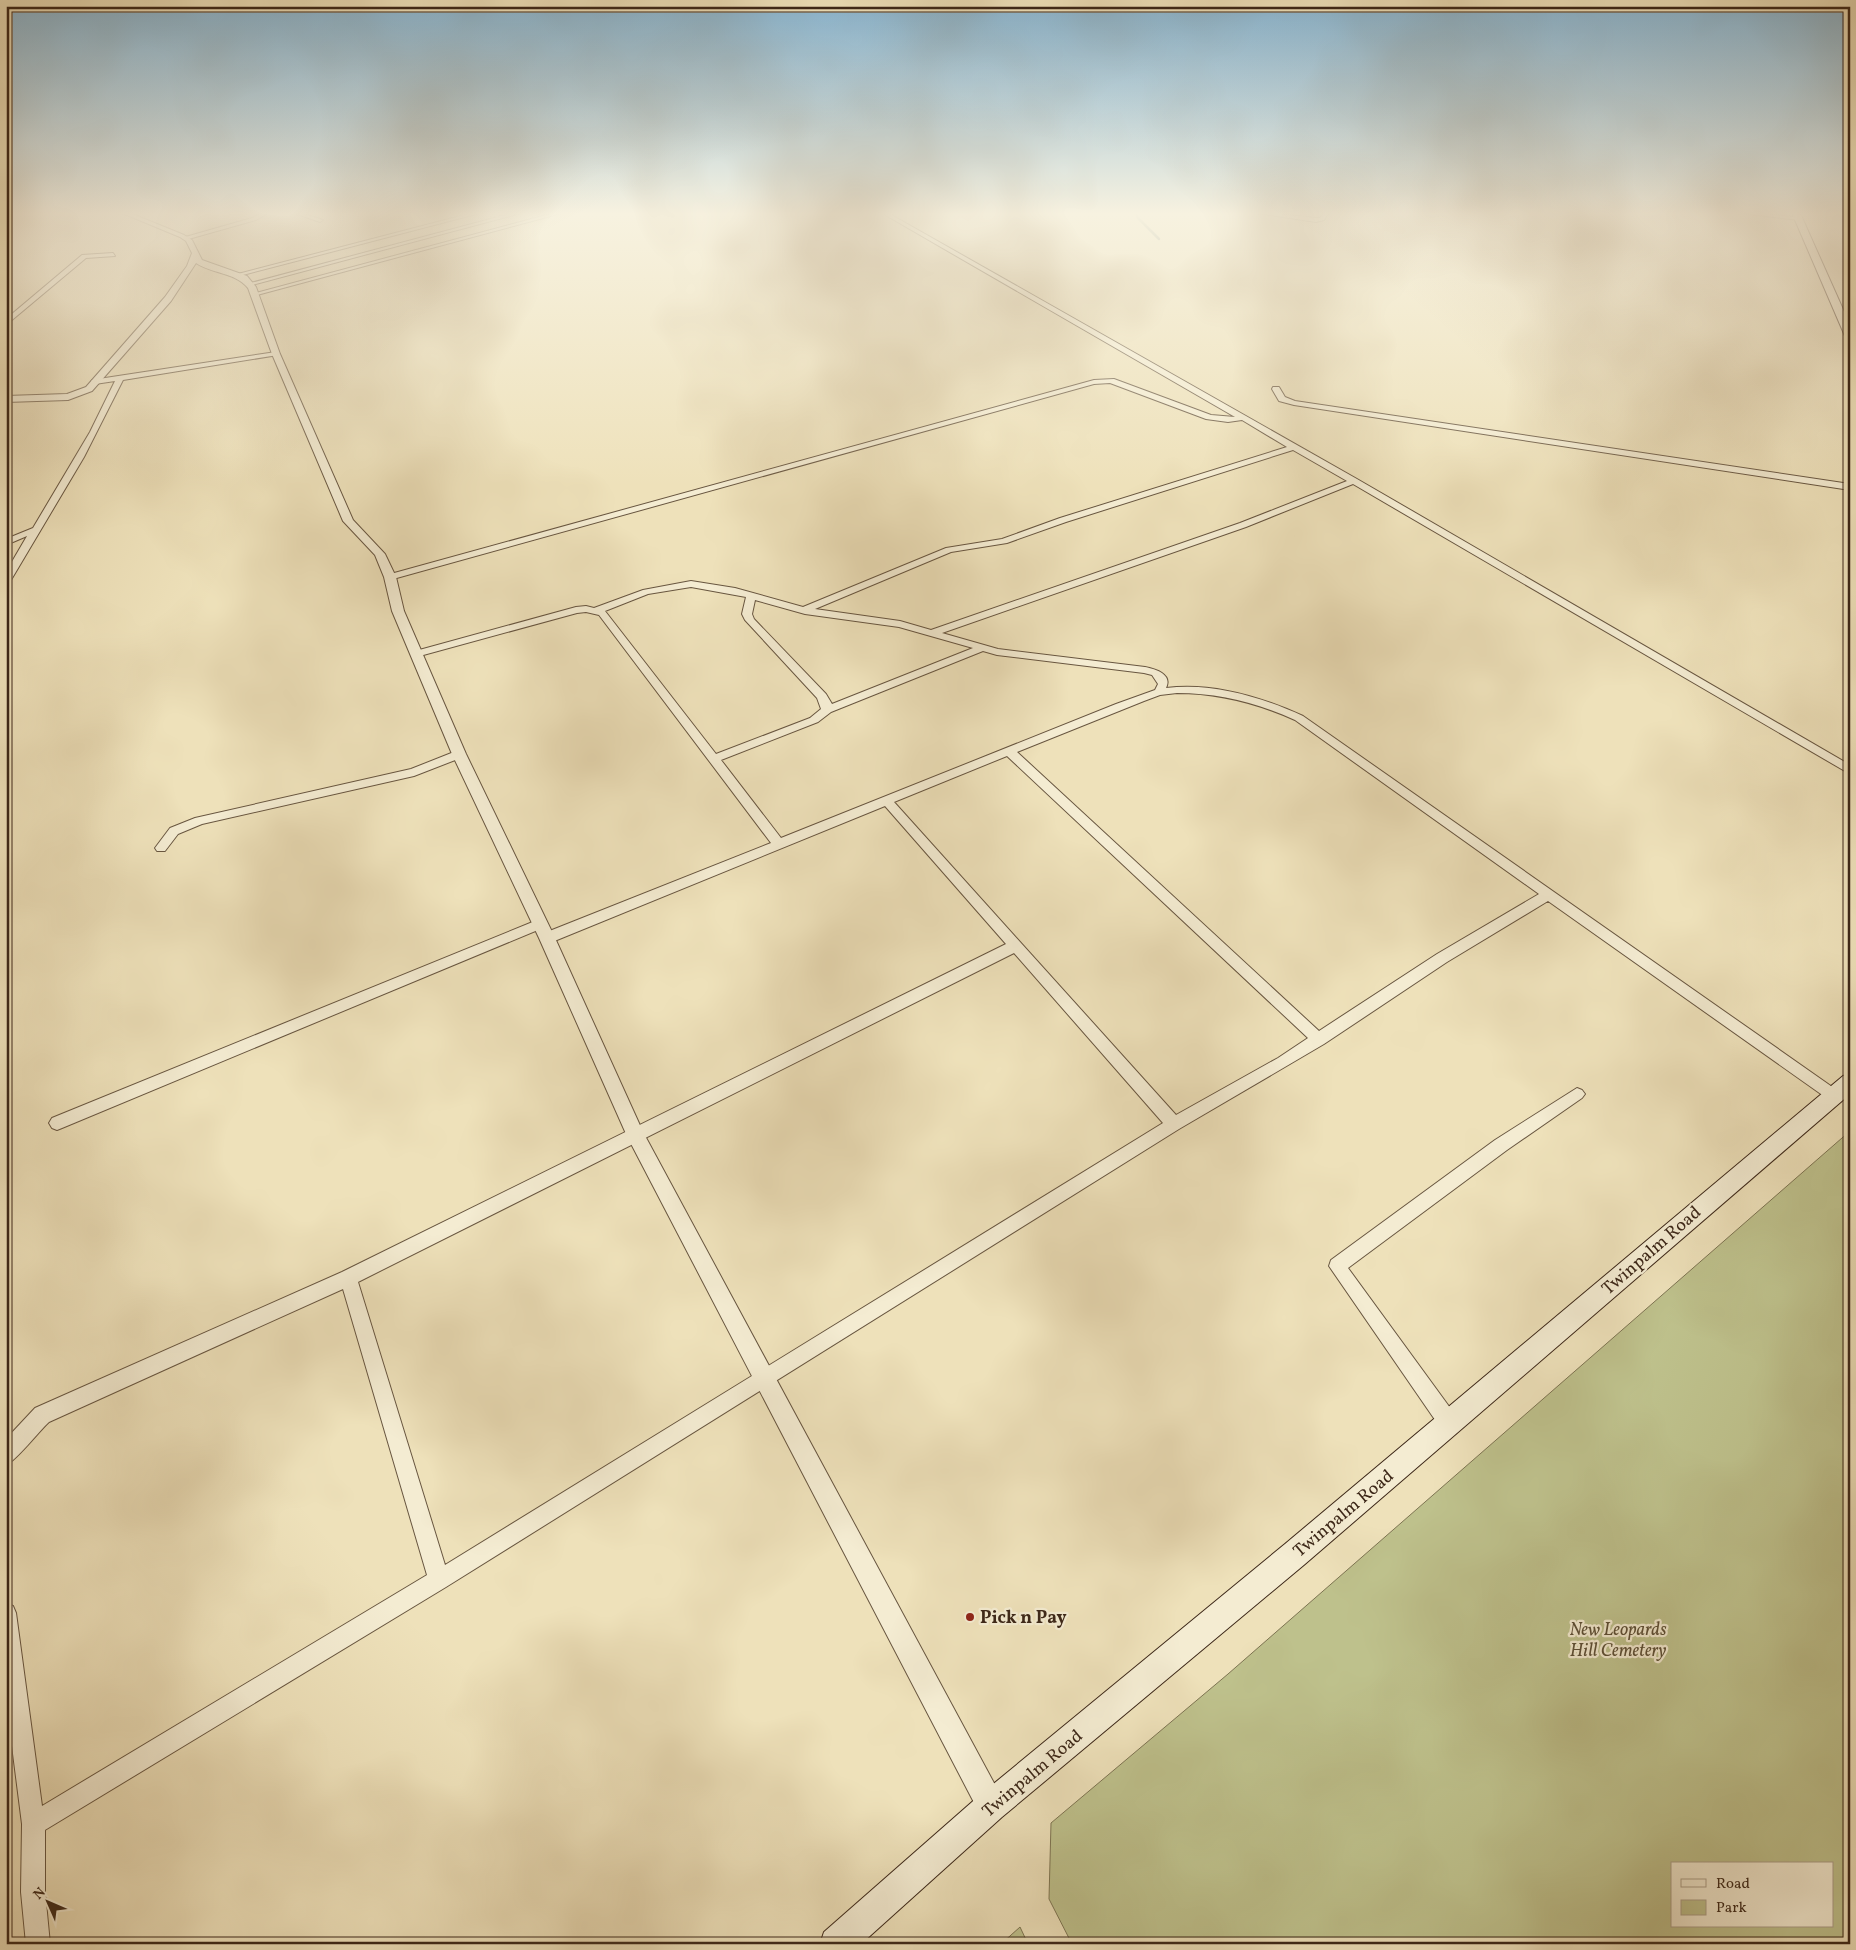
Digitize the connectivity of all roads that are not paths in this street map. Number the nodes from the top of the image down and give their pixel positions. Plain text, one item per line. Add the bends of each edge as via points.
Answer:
1 (28, 304) edge
2 (163, 304) edge
3 (258, 304) edge
4 (1045, 304) edge
5 (1836, 304) edge
6 (6, 323) edge
7 (1850, 336) edge
8 (276, 354) junction
9 (119, 380) junction
10 (95, 382) junction
11 (1276, 389) dead end
12 (6, 399) edge
13 (1243, 418) junction
14 (1294, 447) junction
15 (1354, 481) junction
16 (1850, 487) edge
17 (35, 530) junction
18 (6, 542) edge
19 (390, 578) junction
20 (6, 580) edge
21 (751, 595) junction
22 (596, 610) junction
23 (804, 611) junction
24 (932, 633) junction
25 (982, 648) junction
26 (416, 654) junction
27 (1159, 692) junction
28 (827, 710) junction
29 (1009, 751) junction
30 (459, 754) junction
31 (714, 759) junction
32 (1850, 770) edge
33 (888, 801) junction
34 (778, 843) junction
35 (161, 848) dead end
36 (1548, 895) junction
37 (543, 931) junction
38 (1015, 946) junction
39 (1319, 1040) junction
40 (1841, 1088) edge
41 (1577, 1094) dead end
42 (57, 1123) dead end
43 (1174, 1124) junction
44 (636, 1136) junction
45 (348, 1278) junction
46 (766, 1379) junction
47 (1448, 1424) junction
48 (6, 1456) edge
49 (440, 1580) junction
50 (6, 1613) edge
51 (991, 1806) junction
52 (33, 1824) junction
53 (38, 1944) edge
54 (836, 1944) edge

1 - 6 street
2 - 10 street
3 - 8 street
4 - 13 street
5 - 7 main road
8 - 9 street
8 - 19 street via 348,521 380,554
9 - 10 street
9 - 17 street
10 - 12 street via 77,395
11 - 16 street via 1282,398 1294,402
13 - 14 street
13 - 19 street via 1209,417 1116,383 1094,382
14 - 15 street
14 - 23 street via 1063,520 1026,535 949,550
15 - 24 street via 1243,525
15 - 32 street
17 - 18 street
17 - 20 street
19 - 26 street via 398,611
21 - 22 street via 705,585 678,585 646,592
21 - 23 street
21 - 28 street via 747,614 750,620 822,696
22 - 26 street via 576,610
22 - 31 street via 607,617
23 - 24 street via 886,621
24 - 25 street
25 - 27 street via 1029,657 1145,670 1162,679
25 - 28 street
26 - 30 street
27 - 29 street
27 - 36 street via 1214,692 1271,706 1299,718
28 - 31 street via 814,720
29 - 33 street
29 - 39 street
30 - 35 street via 414,772 199,822 174,831
30 - 37 street
31 - 34 street
33 - 34 street
33 - 38 street
34 - 37 street
36 - 39 street via 1442,958
36 - 40 street
37 - 42 street
37 - 44 street
38 - 43 street
38 - 44 street
39 - 43 street
40 - 47 main road, Twinpalm Road
41 - 47 street via 1502,1144 1337,1266
43 - 46 street
44 - 45 street
44 - 46 street
45 - 48 street via 42,1415
45 - 49 street
46 - 49 street
46 - 51 street
47 - 51 main road, Twinpalm Road
49 - 52 street
50 - 52 street
51 - 54 main road, Twinpalm Road
52 - 53 street via 33,1892

